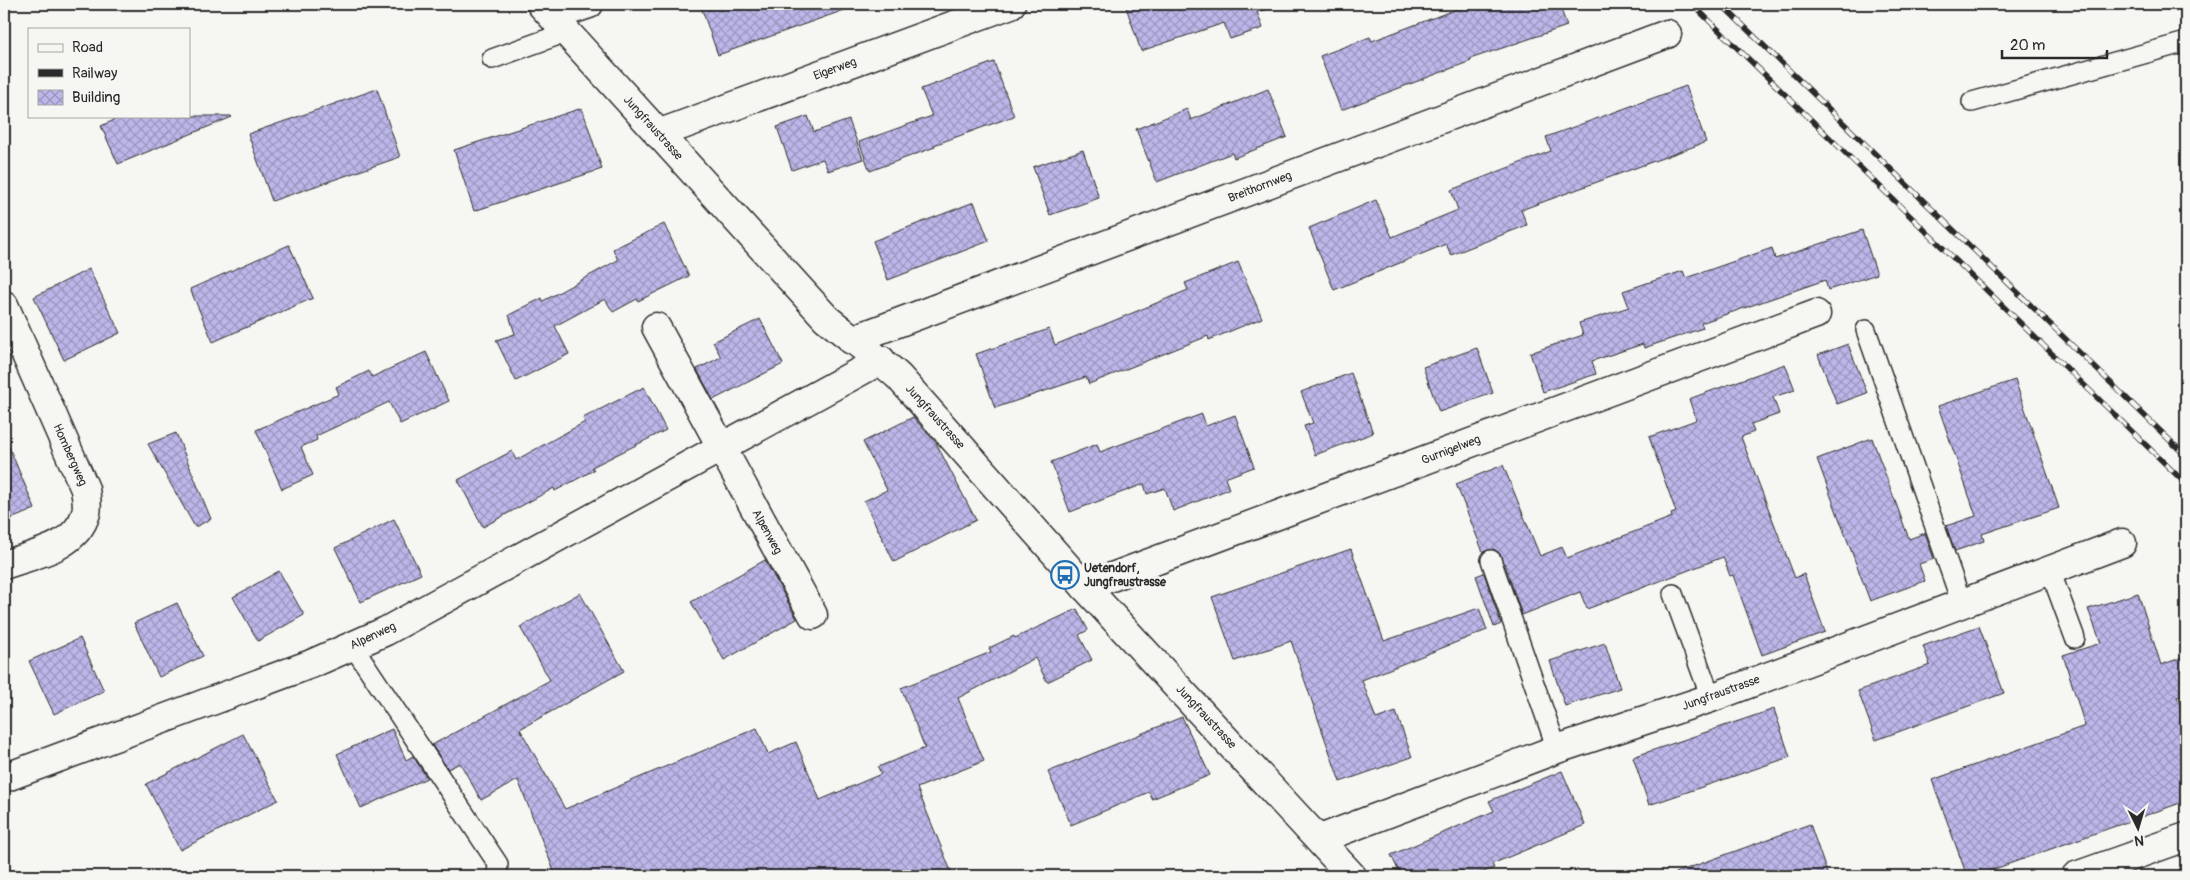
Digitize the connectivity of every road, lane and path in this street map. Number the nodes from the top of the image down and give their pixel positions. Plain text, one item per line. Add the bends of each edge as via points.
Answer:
1 (589, 4) edge
2 (1011, 4) edge
3 (554, 18) edge
4 (1668, 34) dead end
5 (2186, 42) edge
6 (492, 59) dead end
7 (1972, 102) dead end
8 (658, 134) junction
9 (4, 305) edge
10 (1816, 314) dead end
11 (656, 327) dead end
12 (1866, 330) dead end
13 (852, 340) junction
14 (881, 360) junction
15 (721, 449) junction
16 (2122, 543) dead end
17 (1491, 560) dead end
18 (4, 565) edge
19 (2050, 570) junction
20 (1085, 587) junction
21 (1673, 594) dead end
22 (1962, 604) junction
23 (813, 615) dead end
24 (2075, 638) dead end
25 (353, 646) junction
26 (1711, 698) junction
27 (1557, 749) junction
28 (4, 778) edge
29 (2186, 837) edge
30 (1320, 840) junction
31 (497, 876) edge
32 (1352, 876) edge
33 (2076, 876) edge

1 - 3 street
2 - 8 street, Eigerweg
3 - 6 lane
3 - 8 street, Jungfraustrasse
4 - 13 street, Breithornweg
5 - 7 lane
8 - 13 street, Jungfraustrasse via 826,318
9 - 18 street, Hombergweg via 85,489 86,511 77,532 60,545
10 - 20 street, Gurnigelweg
11 - 15 street, Alpenweg
12 - 22 lane
13 - 14 street, Jungfraustrasse
14 - 15 street, Alpenweg
14 - 20 street, Jungfraustrasse
15 - 23 street, Alpenweg
15 - 25 street, Alpenweg
16 - 19 street, Jungfraustrasse
17 - 27 lane
19 - 22 street, Jungfraustrasse
19 - 24 lane
20 - 30 street, Jungfraustrasse
21 - 26 lane
22 - 26 street, Jungfraustrasse
25 - 28 street, Alpenweg
25 - 31 lane via 498,864
26 - 27 street, Jungfraustrasse
27 - 30 street, Jungfraustrasse
29 - 33 street
30 - 32 street, Jungfraustrasse

